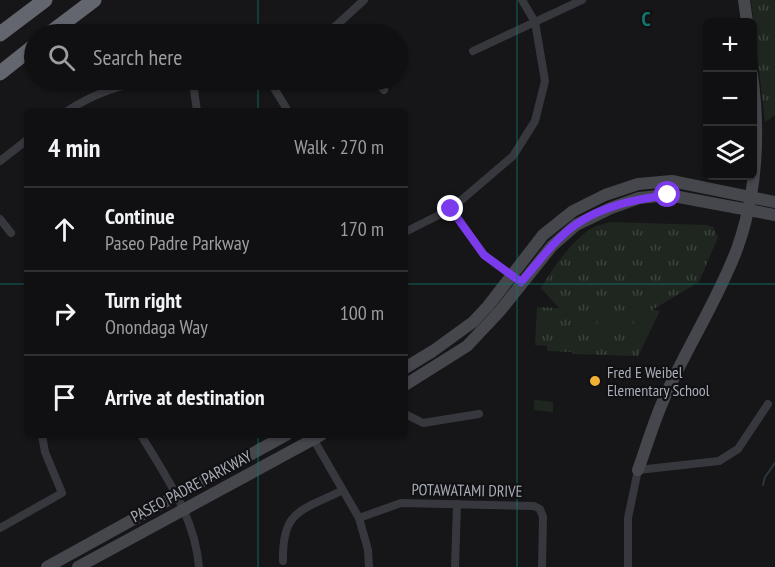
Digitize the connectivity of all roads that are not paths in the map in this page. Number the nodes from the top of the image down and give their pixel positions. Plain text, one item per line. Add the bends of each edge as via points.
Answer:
1 (45, 0) edge
2 (94, 0) edge
3 (364, 0) edge
4 (522, 0) edge
5 (582, 0) edge
6 (744, 0) edge
7 (746, 18) edge
8 (535, 22) junction
9 (62, 24) edge
10 (341, 24) edge
11 (0, 34) edge
12 (473, 51) dead end
13 (24, 54) edge
14 (0, 73) edge
15 (111, 90) edge
16 (194, 90) edge
17 (275, 90) edge
18 (81, 107) edge
19 (197, 108) edge
20 (286, 108) edge
21 (757, 126) edge
22 (24, 142) edge
23 (0, 161) edge
24 (775, 202) edge
25 (749, 203) junction
26 (451, 209) junction
27 (775, 215) edge
28 (0, 219) edge
29 (408, 230) edge
30 (10, 233) dead end
31 (516, 279) junction
32 (408, 366) edge
33 (408, 384) edge
34 (768, 405) dead end
35 (479, 414) dead end
36 (408, 416) edge
37 (43, 438) edge
38 (143, 438) edge
39 (280, 438) edge
40 (311, 438) edge
41 (316, 438) edge
42 (638, 470) junction
43 (341, 491) junction
44 (176, 495) junction
45 (457, 504) junction
46 (183, 508) junction
47 (359, 518) junction
48 (0, 528) edge
49 (283, 561) dead end
50 (47, 567) edge
51 (78, 567) edge
52 (199, 567) edge
53 (369, 567) edge
54 (455, 567) edge
55 (543, 567) edge
56 (628, 567) edge

1 - 11 highway
2 - 9 highway
3 - 10 street
4 - 8 street
5 - 8 street
6 - 7 main road
8 - 12 street
8 - 26 street via 545,81 535,121 513,156
13 - 14 highway
15 - 18 street
16 - 19 street
17 - 20 street
21 - 25 main road
22 - 23 street
24 - 25 main road
25 - 27 main road
25 - 31 main road via 672,181 638,184 573,211 543,235
25 - 42 main road via 730,264 663,402
26 - 29 street
26 - 31 street via 484,255
28 - 30 street
31 - 32 main road via 473,322
31 - 33 main road via 499,312 467,346
34 - 42 street via 738,449 719,461
35 - 36 street via 423,423
37 - 48 street via 62,493
38 - 44 street
39 - 44 main road, PASEO PADRE PARKWAY
40 - 46 main road, PASEO PADRE PARKWAY
41 - 43 street
42 - 56 street via 628,518
43 - 47 street
43 - 49 street via 293,517 286,526
44 - 46 street
44 - 50 main road, PASEO PADRE PARKWAY
45 - 47 street, POTAWATAMI DRIVE via 401,503
45 - 54 street
45 - 55 street, POTAWATAMI DRIVE via 540,509
46 - 51 main road, PASEO PADRE PARKWAY
46 - 52 street via 197,547
47 - 53 street

